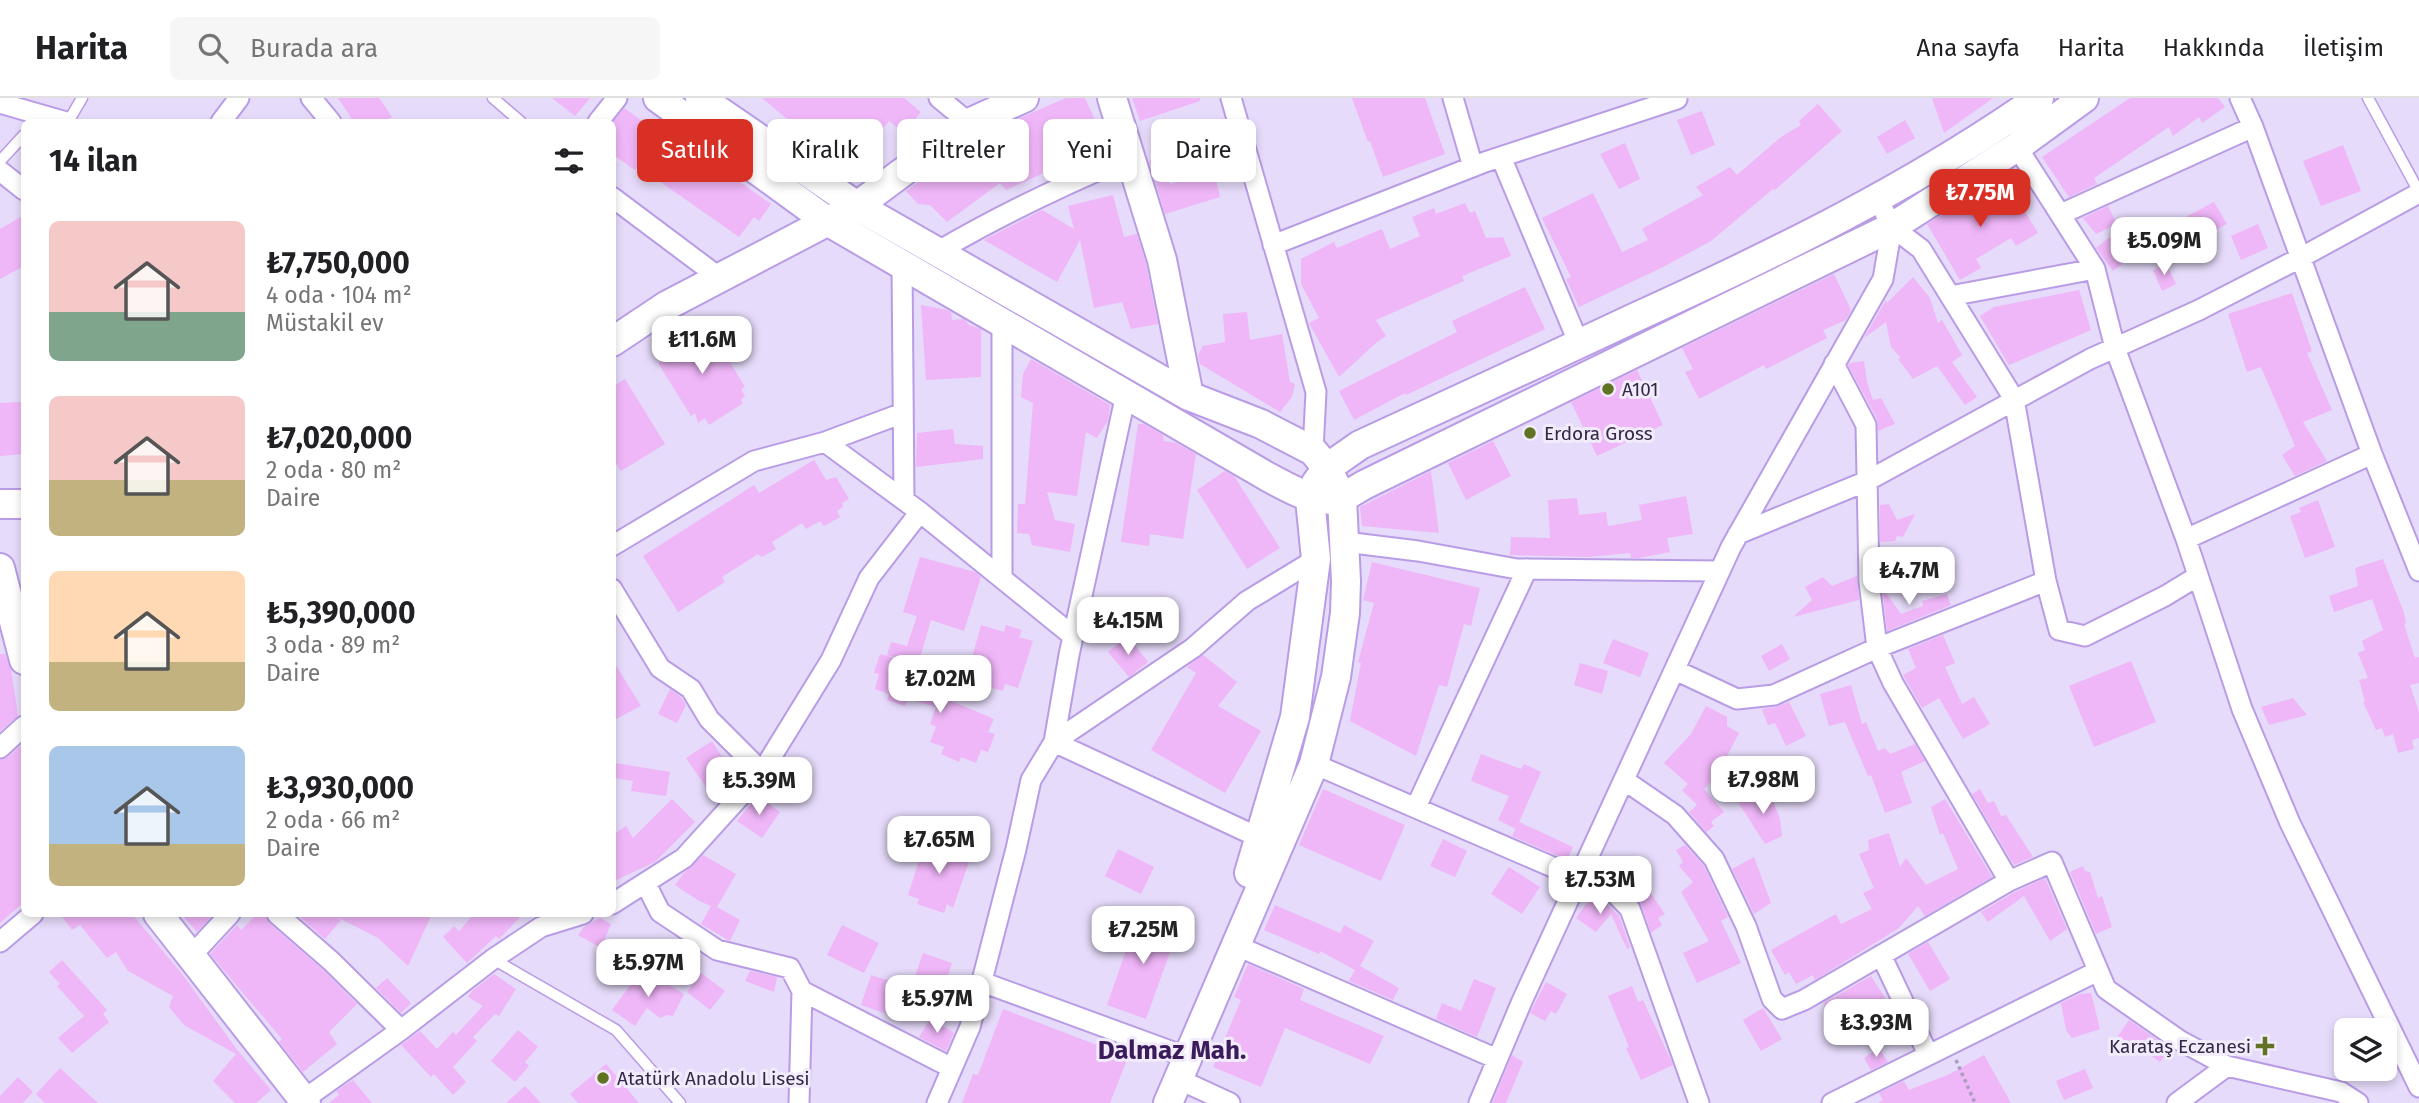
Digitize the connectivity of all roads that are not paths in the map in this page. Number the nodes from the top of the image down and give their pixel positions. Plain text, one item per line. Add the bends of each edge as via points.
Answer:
1 (82, 98) edge
2 (239, 98) edge
3 (312, 98) edge
4 (493, 98) edge
5 (617, 98) edge
6 (659, 98) edge
7 (701, 98) edge
8 (939, 98) edge
9 (1024, 98) edge
10 (1112, 98) edge
11 (1231, 98) edge
12 (1453, 98) edge
13 (2039, 98) edge
14 (2084, 98) edge
15 (2240, 98) edge
16 (2368, 98) edge
17 (1677, 99) edge
18 (0, 103) edge
19 (41, 119) edge
20 (69, 119) edge
21 (223, 119) edge
22 (329, 119) edge
23 (518, 119) edge
24 (600, 119) edge
25 (964, 119) edge
26 (978, 119) edge
27 (1118, 119) edge
28 (2253, 127) junction
29 (21, 138) edge
30 (2017, 146) junction
31 (1501, 157) junction
32 (0, 161) edge
33 (1473, 167) junction
34 (0, 171) edge
35 (897, 176) edge
36 (1137, 180) edge
37 (1071, 182) edge
38 (21, 188) edge
39 (2419, 192) edge
40 (616, 200) edge
41 (1878, 200) junction
42 (857, 205) junction
43 (2061, 214) junction
44 (827, 221) junction
45 (1892, 227) junction
46 (1273, 245) junction
47 (937, 252) junction
48 (2300, 258) junction
49 (902, 264) junction
50 (2095, 270) junction
51 (720, 278) junction
52 (1950, 296) junction
53 (1002, 323) junction
54 (616, 339) edge
55 (1579, 344) junction
56 (2115, 348) junction
57 (1834, 364) junction
58 (1126, 394) junction
59 (1189, 396) junction
60 (2014, 399) junction
61 (903, 413) junction
62 (825, 442) junction
63 (2372, 454) junction
64 (1320, 459) junction
65 (1867, 481) junction
66 (1342, 498) junction
67 (1310, 499) junction
68 (0, 504) edge
69 (21, 504) edge
70 (912, 506) junction
71 (1738, 534) junction
72 (2186, 539) junction
73 (1345, 542) junction
74 (616, 544) edge
75 (1316, 559) junction
76 (1527, 569) junction
77 (1720, 571) junction
78 (2419, 572) edge
79 (2198, 576) junction
80 (1002, 578) junction
81 (2046, 581) junction
82 (2, 582) edge
83 (616, 596) edge
84 (1073, 636) junction
85 (1877, 648) junction
86 (21, 649) edge
87 (1675, 670) junction
88 (21, 729) edge
89 (1054, 743) junction
90 (0, 748) edge
91 (1314, 764) junction
92 (762, 772) junction
93 (1624, 780) junction
94 (1416, 807) junction
95 (1260, 838) junction
96 (1578, 878) junction
97 (2009, 881) junction
98 (646, 884) junction
99 (616, 902) edge
100 (29, 917) edge
101 (160, 917) edge
102 (227, 917) edge
103 (280, 917) edge
104 (560, 917) edge
105 (538, 920) edge
106 (0, 942) edge
107 (1235, 945) junction
108 (192, 955) junction
109 (1881, 955) junction
110 (493, 959) junction
111 (2098, 971) junction
112 (982, 982) junction
113 (802, 991) junction
114 (401, 1030) junction
115 (1928, 1054) junction
116 (1497, 1059) junction
117 (2227, 1066) junction
118 (952, 1068) junction
119 (1173, 1078) edge
120 (2419, 1087) edge
121 (303, 1102) edge
122 (680, 1103) edge
123 (799, 1103) edge
124 (937, 1103) edge
125 (1151, 1103) edge
126 (1230, 1103) edge
127 (1479, 1103) edge
128 (1699, 1103) edge
129 (1832, 1103) edge
130 (2177, 1103) edge
131 (2358, 1103) edge

1 - 20 lane
2 - 21 street
3 - 22 street
4 - 23 lane
5 - 24 street
6 - 44 main road
7 - 42 main road
8 - 25 street
9 - 26 main road
10 - 27 main road
11 - 46 street
12 - 33 street
13 - 41 main road
14 - 30 main road
15 - 28 street
16 - 39 lane
17 - 31 street
18 - 19 street
28 - 43 street
28 - 48 street
29 - 32 lane
30 - 43 street
30 - 45 main road
31 - 33 street
31 - 55 street
33 - 46 street
34 - 38 street
35 - 42 main road
36 - 59 main road via 1162,260
37 - 47 street
39 - 48 street
40 - 51 street
41 - 45 street
41 - 55 main road
42 - 44 main road
42 - 47 main road
43 - 50 street
44 - 49 main road
44 - 51 main road
45 - 52 street via 1921,249
45 - 57 street via 1883,279
45 - 66 main road
46 - 64 street via 1316,392
47 - 59 main road
48 - 56 street
48 - 63 street
49 - 53 main road
49 - 61 street
50 - 52 street
50 - 56 street
51 - 54 main road
52 - 60 street
53 - 58 main road
53 - 80 street
55 - 64 main road
56 - 60 street
56 - 72 street
57 - 65 street via 1866,425
57 - 71 street
58 - 67 main road
58 - 84 street
59 - 64 main road via 1261,424
60 - 65 street
60 - 81 street
61 - 62 street
61 - 70 street
62 - 70 street
62 - 74 street via 754,461
63 - 72 street
63 - 78 street
64 - 66 main road
64 - 67 main road
65 - 71 street
65 - 85 street
66 - 67 main road
66 - 73 main road
67 - 75 main road
68 - 69 main road
70 - 80 street
70 - 92 street via 869,578 831,660
71 - 77 street
72 - 79 street
73 - 76 street
73 - 91 main road via 1342,640
75 - 89 street via 1247,601 1193,648
75 - 95 main road via 1296,717
76 - 77 street
76 - 94 street
77 - 87 street
79 - 81 street via 2085,636 2059,630
79 - 120 street via 2242,709 2290,823
80 - 84 street
81 - 85 street
82 - 86 main road
83 - 92 street via 660,668 691,689 709,719
84 - 89 street
85 - 87 street via 1774,695 1737,699
85 - 97 street
87 - 93 street
88 - 90 street
89 - 95 street
89 - 112 street via 1031,780
91 - 94 street
91 - 107 main road
92 - 98 street via 684,858
93 - 96 street
93 - 109 street via 1675,814 1714,859 1746,926 1772,999 1782,1009
94 - 96 street
95 - 119 main road
96 - 116 street
96 - 128 street via 1603,881 1630,909
97 - 109 street
97 - 111 street via 2052,862
98 - 99 street
98 - 113 street via 660,912 717,950 790,968
100 - 106 street
101 - 108 main road
102 - 108 street
103 - 114 street
104 - 105 street
105 - 110 street
107 - 116 street
107 - 119 main road
108 - 121 main road
109 - 115 street
110 - 114 street
110 - 122 lane via 615,1030
111 - 115 street
111 - 117 street via 2106,989 2130,1007
112 - 118 street
112 - 119 street
113 - 118 street
113 - 123 street
114 - 121 street
115 - 129 street
116 - 127 street
117 - 130 street
117 - 131 street via 2341,1092
118 - 124 street
119 - 125 main road
119 - 126 street

